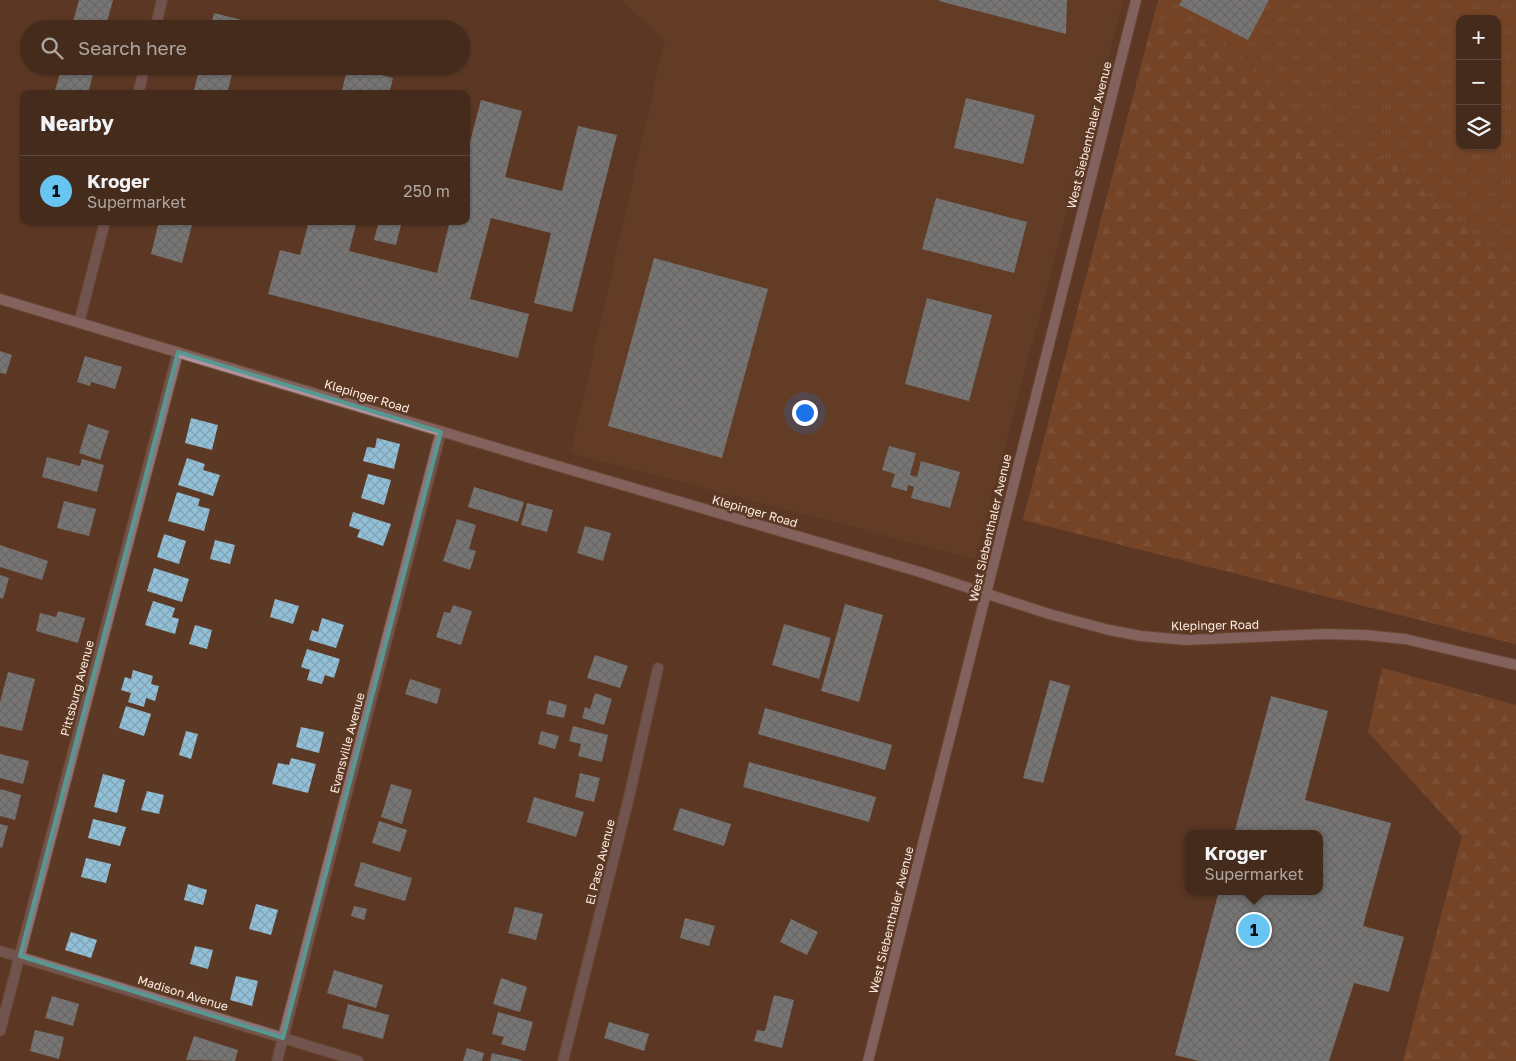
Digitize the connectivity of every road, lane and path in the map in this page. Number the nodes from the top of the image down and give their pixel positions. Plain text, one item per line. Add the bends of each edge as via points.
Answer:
1 (162, 0) edge
2 (1136, 0) edge
3 (157, 20) edge
4 (143, 75) edge
5 (139, 90) edge
6 (104, 225) edge
7 (0, 299) edge
8 (79, 323) junction
9 (178, 352) junction
10 (441, 432) junction
11 (987, 593) junction
12 (1516, 665) edge
13 (658, 668) dead end
14 (0, 951) edge
15 (20, 956) junction
16 (0, 1031) edge
17 (283, 1038) junction
18 (277, 1061) edge
19 (358, 1061) edge
20 (563, 1061) edge
21 (868, 1061) edge

1 - 3 street
2 - 11 street, West Siebenthaler Avenue
4 - 5 street
6 - 8 street
7 - 8 street, Klepinger Road
8 - 9 street, Klepinger Road
9 - 10 street, Klepinger Road
9 - 15 street, Pittsburg Avenue
10 - 11 street, Klepinger Road
10 - 17 street, Evansville Avenue
11 - 12 street, Klepinger Road via 1049,614 1141,636 1194,640 1365,635 1420,642
11 - 21 street, West Siebenthaler Avenue
13 - 20 street, El Paso Avenue
14 - 15 street, Madison Avenue
15 - 16 street, Pittsburg Avenue
15 - 17 street, Madison Avenue
17 - 18 street, Evansville Avenue
17 - 19 street, Madison Avenue

